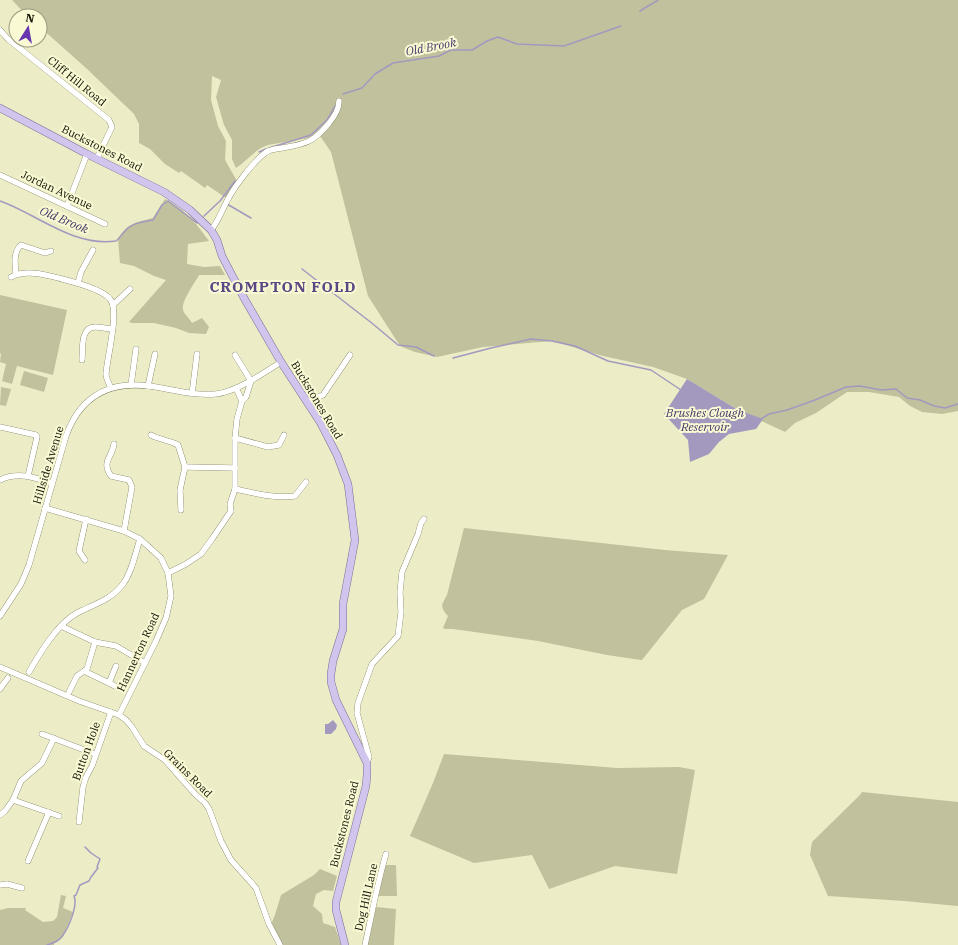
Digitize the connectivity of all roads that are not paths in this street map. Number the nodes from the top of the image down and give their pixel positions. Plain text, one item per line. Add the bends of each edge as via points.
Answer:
1 (0, 30) edge
2 (339, 102) dead end
3 (0, 108) edge
4 (87, 154) junction
5 (97, 158) junction
6 (0, 175) edge
7 (67, 206) junction
8 (105, 224) dead end
9 (211, 230) junction
10 (93, 250) dead end
11 (51, 251) dead end
12 (78, 282) junction
13 (130, 289) dead end
14 (113, 305) junction
15 (112, 329) junction
16 (136, 349) dead end
17 (155, 354) dead end
18 (197, 354) dead end
19 (235, 355) dead end
20 (350, 355) dead end
21 (82, 360) dead end
22 (281, 362) junction
23 (251, 381) junction
24 (131, 385) junction
25 (148, 386) junction
26 (110, 388) junction
27 (236, 388) junction
28 (192, 394) junction
29 (242, 401) junction
30 (307, 402) junction
31 (3, 429) edge
32 (150, 435) dead end
33 (284, 436) dead end
34 (235, 438) junction
35 (114, 444) dead end
36 (185, 467) junction
37 (235, 468) junction
38 (28, 476) junction
39 (0, 480) edge
40 (306, 482) dead end
41 (52, 483) junction
42 (235, 489) junction
43 (45, 508) junction
44 (181, 510) dead end
45 (86, 519) junction
46 (424, 519) dead end
47 (124, 531) junction
48 (140, 539) junction
49 (85, 560) dead end
50 (168, 573) junction
51 (0, 616) edge
52 (61, 626) junction
53 (95, 642) junction
54 (145, 663) junction
55 (116, 666) dead end
56 (0, 667) edge
57 (84, 671) junction
58 (29, 672) dead end
59 (8, 678) dead end
60 (109, 683) junction
61 (117, 687) dead end
62 (0, 689) edge
63 (69, 692) dead end
64 (112, 712) junction
65 (119, 715) junction
66 (42, 734) dead end
67 (54, 738) junction
68 (95, 754) junction
69 (367, 763) junction
70 (13, 800) junction
71 (49, 812) junction
72 (0, 815) edge
73 (59, 816) dead end
74 (79, 822) dead end
75 (386, 854) dead end
76 (28, 861) dead end
77 (0, 885) edge
78 (22, 888) dead end
79 (280, 945) edge
80 (345, 945) edge
81 (365, 945) edge

1 - 5 street, Cliff Hill Road via 109,120 112,127
2 - 9 street via 334,117 316,137 302,144 270,150 264,154 239,181
3 - 4 main road, Buckstones Road
4 - 5 main road, Buckstones Road
4 - 7 street
5 - 9 main road, Buckstones Road via 173,198
6 - 7 street, Jordan Avenue
7 - 8 street, Jordan Avenue
9 - 22 main road, Buckstones Road via 244,298
10 - 12 street
11 - 12 street via 45,253 21,245 18,247 14,276 32,272
12 - 14 street via 106,295
13 - 14 street
14 - 15 street
15 - 21 street via 94,327 84,334
15 - 26 street via 106,375
16 - 24 street
17 - 25 street
18 - 28 street
19 - 23 street
20 - 30 street via 323,395
22 - 23 street, Hillside Avenue
22 - 30 main road, Buckstones Road
23 - 27 street, Hillside Avenue
23 - 29 street via 246,397
24 - 25 street, Hillside Avenue
24 - 26 street, Hillside Avenue
25 - 28 street, Hillside Avenue
26 - 41 street, Hillside Avenue via 87,402 74,417
27 - 28 street, Hillside Avenue via 217,394
27 - 29 street
29 - 34 street
30 - 69 main road, Buckstones Road via 337,455 348,484 355,540 343,604 343,629 333,661 331,682 336,700
31 - 38 street via 36,435
32 - 36 street via 178,445
33 - 34 street via 279,445 268,447
34 - 37 street
35 - 47 street via 106,469 111,476 129,480 132,487
36 - 37 street
36 - 44 street via 180,490
37 - 42 street
38 - 39 street
38 - 41 street
40 - 42 street via 295,496 286,497
41 - 43 street, Hillside Avenue
42 - 50 street via 230,504 231,510 201,554
43 - 45 street, Hannerton Road
43 - 51 street, Hillside Avenue via 29,565
45 - 47 street, Hannerton Road
45 - 49 street via 79,551
46 - 69 street via 402,572 398,636 372,664 358,703 357,713 369,757
47 - 48 street, Hannerton Road
48 - 50 street, Hannerton Road via 161,558
48 - 52 street via 129,574 122,585 107,599 75,614
50 - 54 street, Hannerton Road via 171,596 166,618
52 - 53 street
52 - 58 street via 40,652
53 - 54 street via 116,646
53 - 57 street via 87,669
54 - 65 street, Hannerton Road
55 - 60 street
56 - 64 street, Grains Road via 79,701
57 - 60 street
57 - 63 street via 77,676
59 - 62 street
60 - 61 street
64 - 65 street, Grains Road
64 - 68 street, Button Hole
65 - 79 street, Grains Road via 132,727 144,746 165,760 205,803 231,860 256,888
66 - 67 street
67 - 68 street
67 - 70 street via 42,763 21,781
68 - 74 street, Button Hole via 83,787
69 - 80 main road, Buckstones Road via 366,786 336,902
70 - 71 street
70 - 72 street
71 - 73 street
71 - 76 street
75 - 81 street, Dog Hill Lane via 374,896
77 - 78 street

